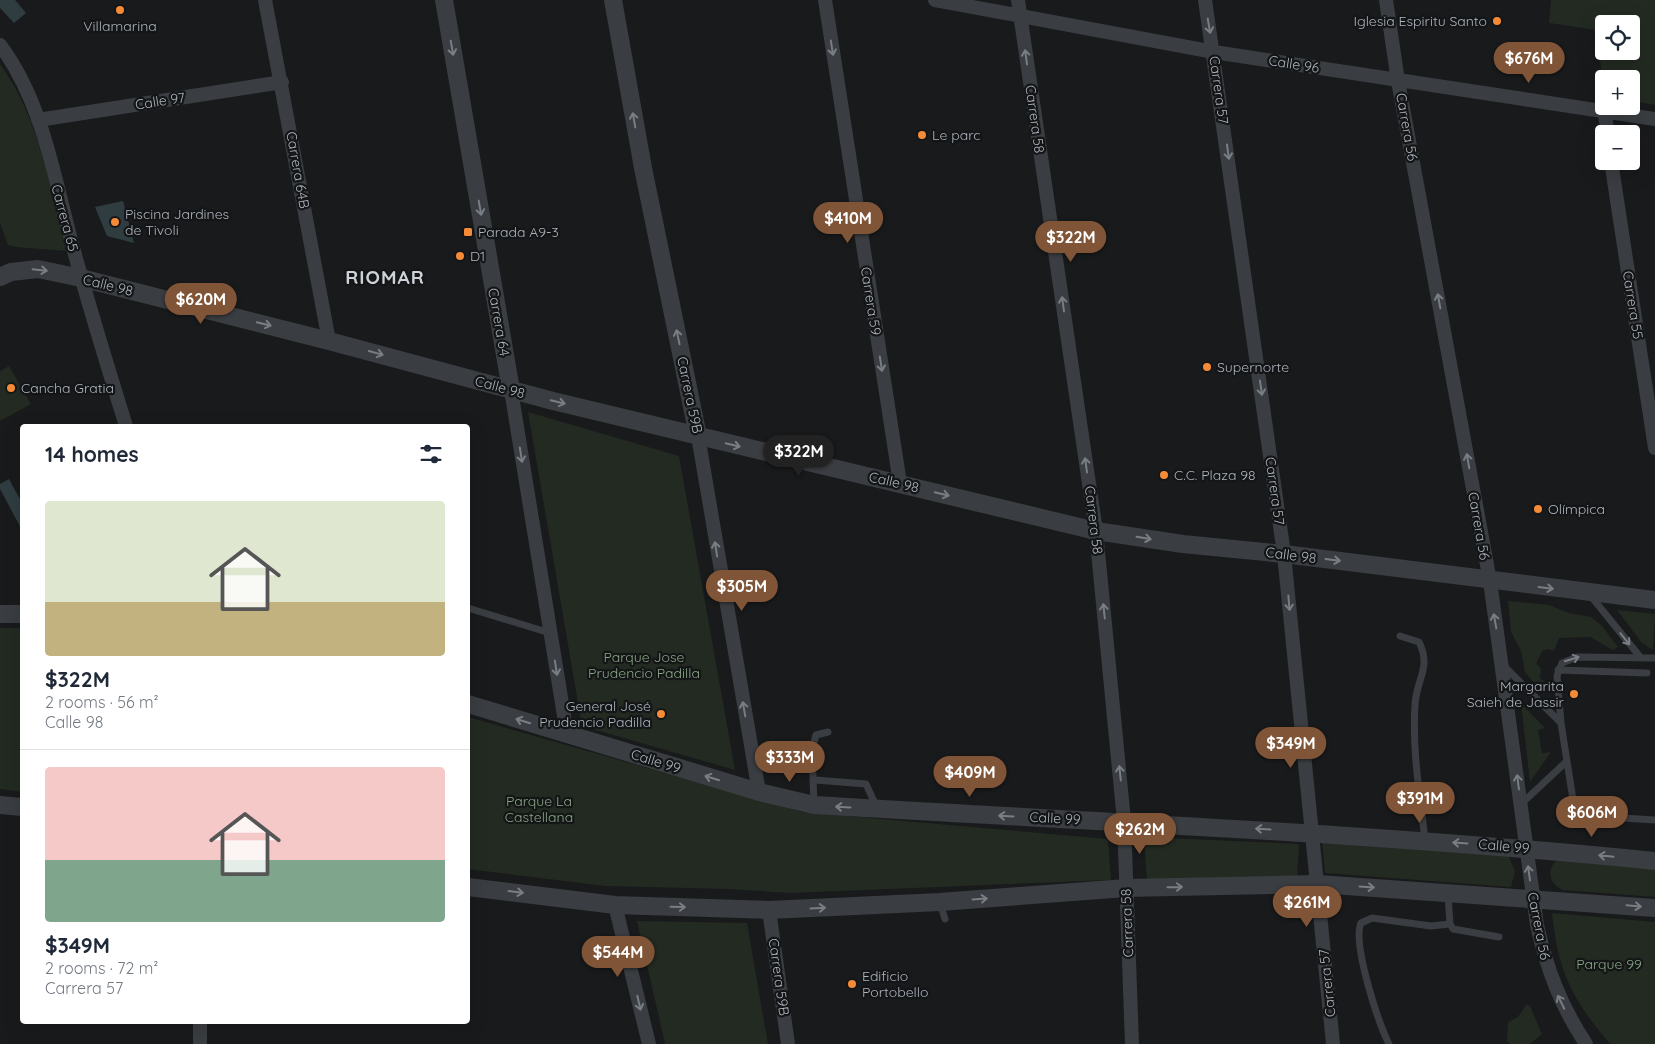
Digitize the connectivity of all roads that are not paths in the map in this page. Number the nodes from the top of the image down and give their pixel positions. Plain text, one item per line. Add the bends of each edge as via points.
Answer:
1 (265, 0) edge
2 (444, 0) edge
3 (613, 0) edge
4 (825, 0) edge
5 (935, 0) edge
6 (1018, 0) edge
7 (1205, 0) edge
8 (1386, 0) edge
9 (1020, 14) junction
10 (0, 45) edge
11 (1214, 52) junction
12 (1398, 80) junction
13 (282, 82) junction
14 (1595, 108) edge
15 (1635, 115) edge
16 (1655, 119) edge
17 (38, 120) junction
18 (1612, 170) edge
19 (0, 277) edge
20 (81, 278) junction
21 (329, 341) junction
22 (511, 390) junction
23 (125, 424) edge
24 (698, 436) junction
25 (1655, 448) edge
26 (900, 483) junction
27 (1096, 531) junction
28 (1284, 554) junction
29 (1490, 581) junction
30 (1588, 593) junction
31 (1655, 600) edge
32 (470, 609) edge
33 (0, 614) edge
34 (20, 614) edge
35 (550, 633) junction
36 (1400, 636) dead end
37 (1641, 658) junction
38 (1655, 658) edge
39 (1503, 665) junction
40 (1558, 670) junction
41 (1647, 673) dead end
42 (470, 705) edge
43 (1561, 723) junction
44 (828, 732) dead end
45 (566, 734) junction
46 (1566, 762) junction
47 (815, 780) junction
48 (759, 792) junction
49 (0, 805) edge
50 (814, 805) junction
51 (1521, 805) junction
52 (20, 808) edge
53 (878, 809) junction
54 (1655, 820) edge
55 (1124, 822) junction
56 (1312, 832) junction
57 (1425, 840) junction
58 (1526, 848) junction
59 (1647, 858) edge
60 (1318, 884) junction
61 (470, 886) edge
62 (1126, 888) junction
63 (1448, 893) junction
64 (1533, 898) junction
65 (615, 905) junction
66 (1655, 908) edge
67 (769, 910) junction
68 (1450, 924) junction
69 (1499, 937) dead end
70 (1331, 1019) junction
71 (200, 1024) edge
72 (200, 1044) edge
73 (649, 1044) edge
74 (788, 1044) edge
75 (1132, 1044) edge
76 (1333, 1044) edge
77 (1343, 1044) edge
78 (1389, 1044) edge
79 (1586, 1044) edge

1 - 13 street, Carrera 64B
2 -> 22 street, Carrera 64
24 -> 3 street, Carrera 59B via 643,168
4 -> 26 street, Carrera 59
5 - 9 street, Calle 96
6 - 9 street, Carrera 58
7 -> 11 street, Carrera 57
8 - 12 street, Carrera 56
9 - 11 street, Calle 96
27 -> 9 street, Carrera 58
10 - 17 street, Carrera 65 via 26,85
11 - 12 street, Calle 96
11 -> 28 street, Carrera 57
12 - 14 street, Calle 96
29 -> 12 street, Carrera 56
13 - 17 street, Calle 97
13 - 21 street, Carrera 64B
15 - 16 street, Calle 96
17 - 20 street, Carrera 65
18 - 25 street, Carrera 55
19 -> 20 street, Calle 98 via 11,272 38,269
20 -> 21 street, Calle 98
20 - 23 street, Carrera 65
21 -> 22 street, Calle 98
22 -> 24 street, Calle 98
22 -> 35 street, Carrera 64
24 -> 26 street, Calle 98
48 -> 24 street, Carrera 59B
26 -> 27 street, Calle 98
27 -> 28 street, Calle 98
55 -> 27 street, Carrera 58
28 -> 29 street, Calle 98
28 -> 56 street, Carrera 57
29 -> 30 street, Calle 98
39 -> 29 street, Carrera 56
30 - 31 street, Calle 98
30 -> 37 lane
32 - 35 lane
33 - 34 street
35 -> 45 street, Carrera 64
36 - 57 lane via 1419,642 1425,660 1415,702 1413,740
37 - 38 lane
40 -> 37 lane via 1567,659 1576,656
39 - 43 lane
51 -> 39 street, Carrera 56
40 - 41 lane
40 - 43 lane
45 -> 42 street, Calle 99
43 - 46 lane
44 - 47 lane via 815,738 812,750
48 -> 45 street, Calle 99
46 - 51 lane
46 - 54 lane via 1571,800 1578,811 1590,816
47 - 50 lane
47 - 53 lane via 866,784
48 - 50 street, Calle 99
49 - 52 street
53 -> 50 street, Calle 99
51 - 58 street, Carrera 56
55 -> 53 street, Calle 99
56 -> 55 street, Calle 99
55 - 62 street, Carrera 58
56 - 57 street, Calle 99
56 - 60 street, Carrera 57
58 -> 57 street, Calle 99
59 -> 58 street, Calle 99
64 -> 58 street, Carrera 56
62 -> 60 street
60 -> 63 street
60 - 70 street, Carrera 57
61 -> 65 street
67 -> 62 street via 942,911
62 - 75 street, Carrera 58
63 - 64 street
63 - 68 lane
64 -> 66 street
79 -> 64 street, Carrera 56 via 1552,983
65 -> 67 street
65 -> 73 street
67 - 74 street, Carrera 59B
68 - 69 lane via 1453,930
68 - 78 lane via 1431,926 1372,918 1361,922 1357,931 1360,955
70 - 76 street, Carrera 57
70 - 77 street
71 - 72 street

